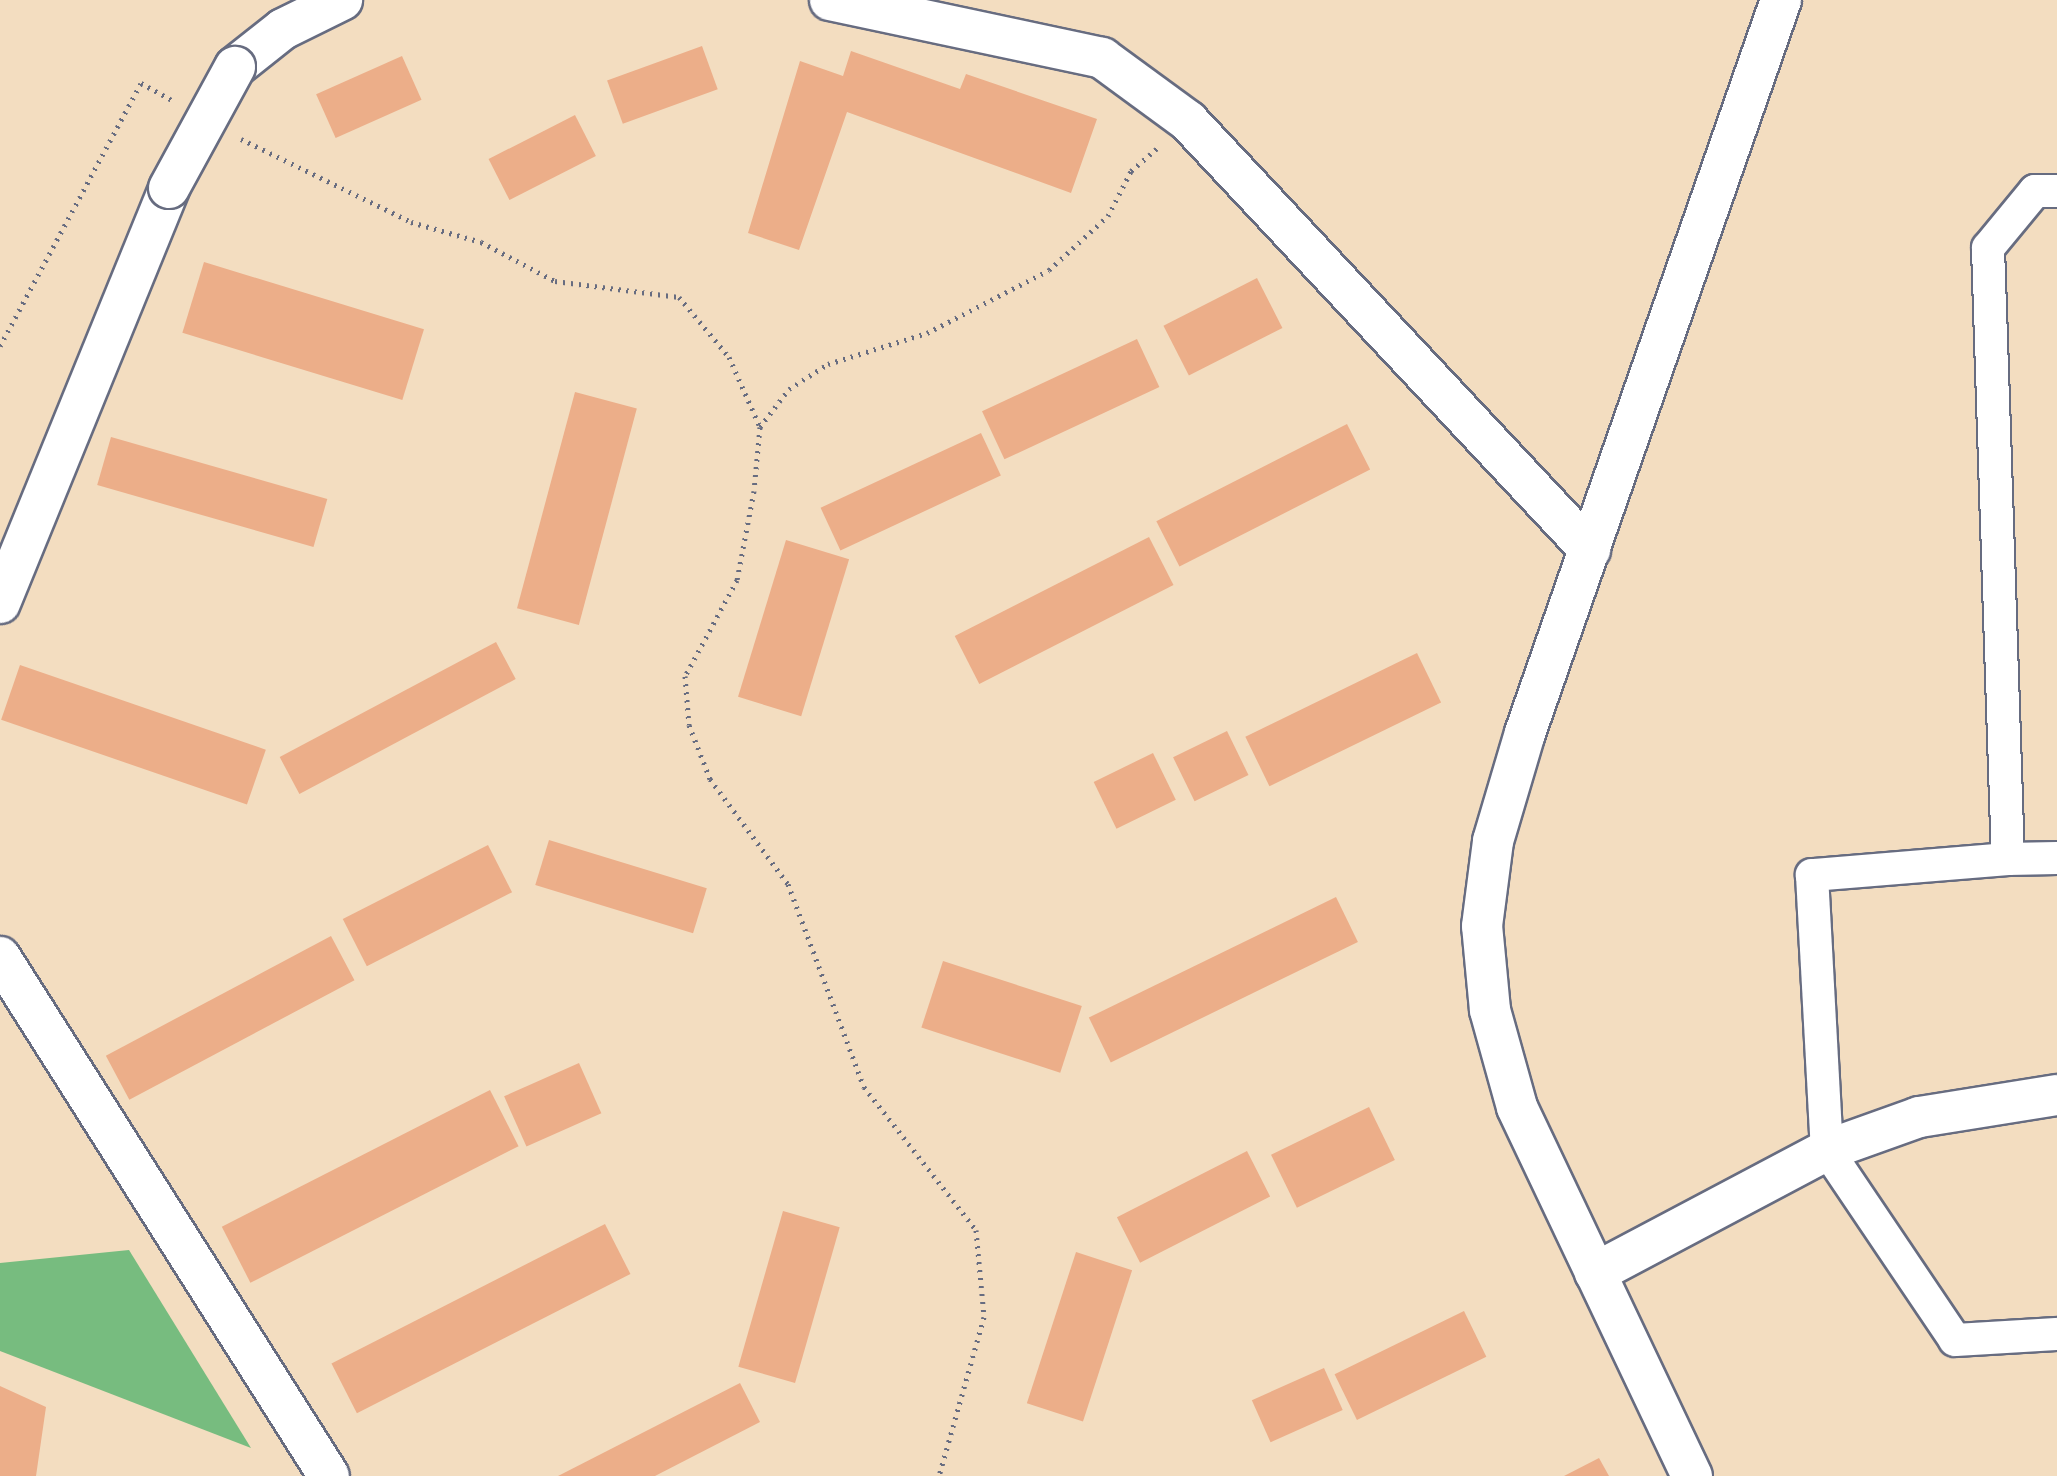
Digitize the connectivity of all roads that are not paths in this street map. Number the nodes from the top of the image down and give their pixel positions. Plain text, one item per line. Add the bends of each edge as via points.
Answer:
1 (342, 0) edge
2 (830, 0) edge
3 (1781, 0) edge
4 (2057, 191) edge
5 (1590, 550) junction
6 (0, 603) edge
7 (2057, 858) edge
8 (2008, 859) junction
9 (0, 957) edge
10 (2057, 1095) edge
11 (1827, 1150) junction
12 (1595, 1273) junction
13 (2057, 1334) edge
14 (329, 1476) edge
15 (1692, 1476) edge

1 - 6 street, bridge via 283,29 235,67 169,188
2 - 5 street via 1102,58 1188,121
3 - 5 street
4 - 8 street via 2035,191 1988,248
5 - 12 street via 1497,828 1482,926 1490,1010 1517,1107
7 - 8 street
8 - 11 street via 1812,875
9 - 14 street
10 - 11 street via 1919,1117
11 - 12 street
11 - 13 street via 1955,1340
12 - 15 street

